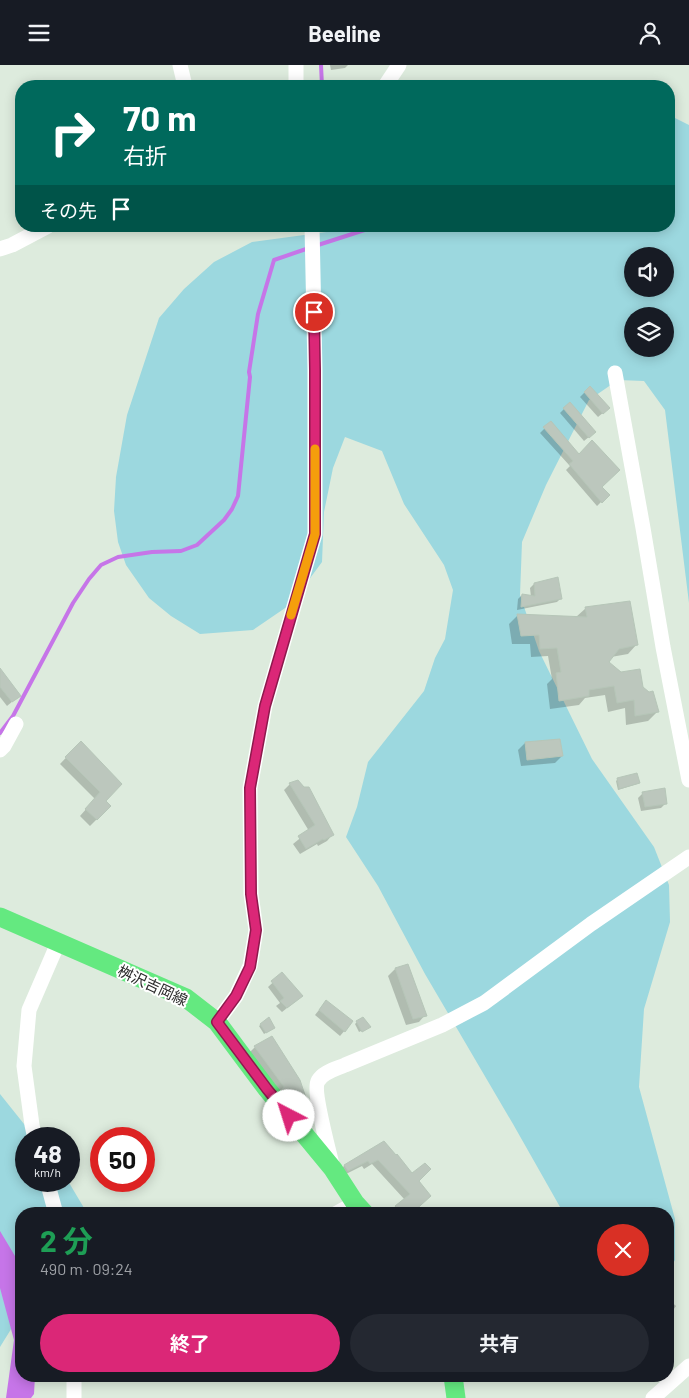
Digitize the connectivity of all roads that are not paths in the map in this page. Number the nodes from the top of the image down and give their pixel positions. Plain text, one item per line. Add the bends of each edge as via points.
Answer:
1 (180, 65) edge
2 (296, 65) edge
3 (399, 65) edge
4 (184, 80) edge
5 (296, 80) edge
6 (389, 80) edge
7 (37, 232) edge
8 (312, 233) edge
9 (0, 249) edge
10 (616, 373) dead end
11 (16, 724) dead end
12 (0, 749) edge
13 (689, 780) edge
14 (689, 857) edge
15 (0, 917) edge
16 (58, 943) junction
17 (217, 1022) junction
18 (32, 1127) edge
19 (333, 1169) junction
20 (50, 1192) edge
21 (54, 1207) edge
22 (359, 1207) edge
23 (689, 1366) edge
24 (674, 1379) edge
25 (74, 1382) edge
26 (453, 1382) edge
27 (671, 1382) edge
28 (74, 1398) edge
29 (456, 1398) edge
30 (653, 1398) edge

1 - 4 street
2 - 5 street
3 - 6 street
7 - 9 street
8 - 17 street via 315,534 265,706 250,788 251,894 256,930 250,967 236,996
10 - 13 street via 662,647
11 - 12 street
14 - 19 street via 484,1003 442,1025 320,1078 317,1097
15 - 16 main road, 桝沢吉岡線
16 - 17 main road, 桝沢吉岡線 via 186,998
16 - 18 street via 29,1010 24,1066
17 - 19 main road, 桝沢吉岡線
19 - 22 main road, 桝沢吉岡線
20 - 21 street
23 - 24 street
25 - 28 street
26 - 29 main road
27 - 30 street

